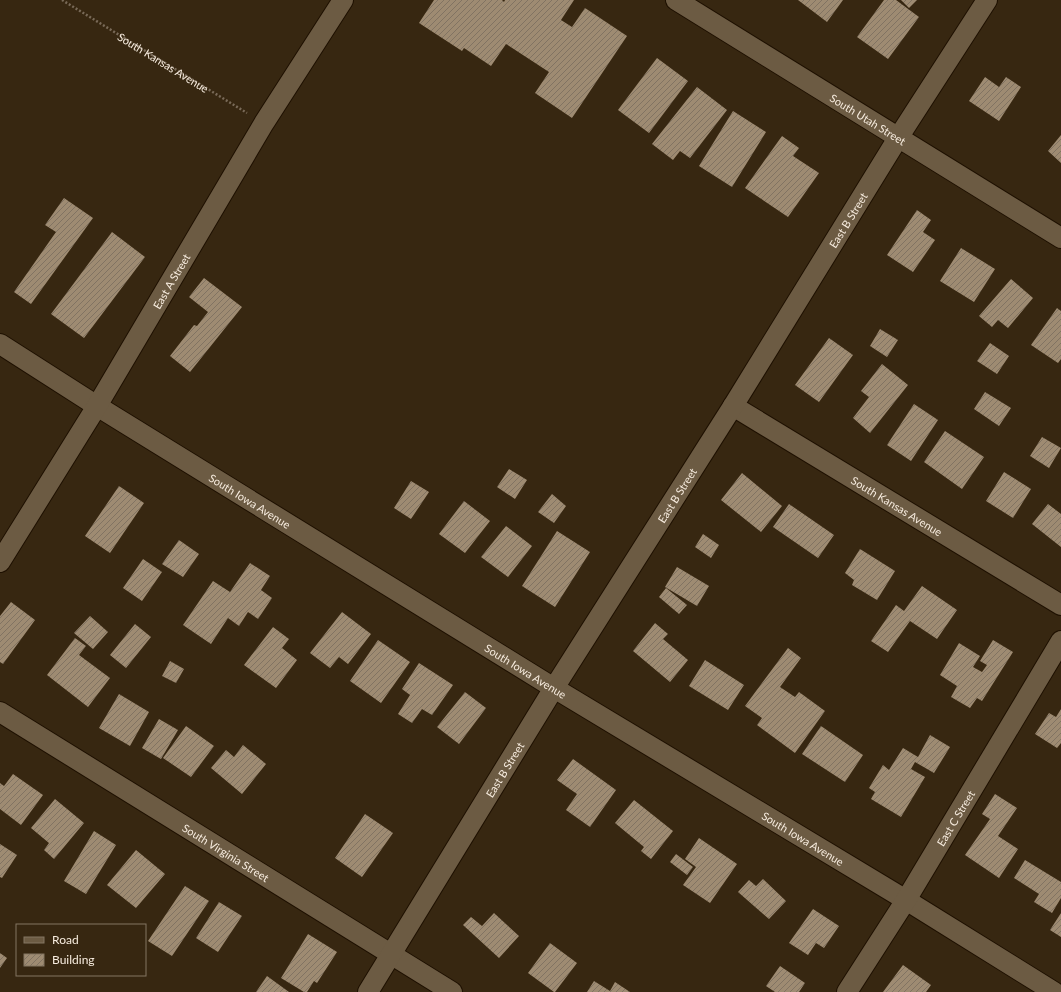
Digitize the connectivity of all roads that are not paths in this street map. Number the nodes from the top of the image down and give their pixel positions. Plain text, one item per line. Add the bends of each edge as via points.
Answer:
1 (343, 0) edge
2 (676, 0) edge
3 (987, 0) edge
4 (898, 138) junction
5 (1061, 238) edge
6 (0, 344) edge
7 (97, 406) junction
8 (734, 406) junction
9 (0, 562) edge
10 (1061, 606) edge
11 (1061, 641) edge
12 (554, 688) junction
13 (0, 712) edge
14 (906, 900) junction
15 (391, 954) junction
16 (368, 992) edge
17 (452, 992) edge
18 (847, 992) edge
19 (1054, 992) edge

1 - 7 street, East A Street via 264,123
2 - 4 street, South Utah Street
3 - 4 street, East B Street
4 - 5 street, South Utah Street
4 - 8 street, East B Street
6 - 7 street, South Iowa Avenue
7 - 9 street, East A Street
7 - 12 street, South Iowa Avenue
8 - 10 street, South Kansas Avenue
8 - 12 street, East B Street
11 - 14 street, East C Street
12 - 14 street, South Iowa Avenue
12 - 15 street, East B Street
13 - 15 street, South Virginia Street
14 - 18 street, East C Street
14 - 19 street, South Iowa Avenue
15 - 16 street, East B Street
15 - 17 street, South Virginia Street

